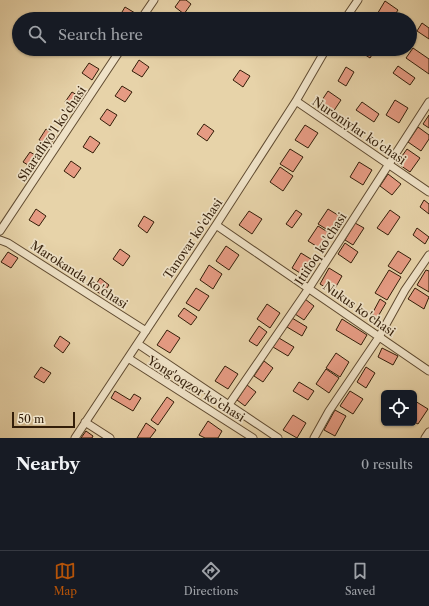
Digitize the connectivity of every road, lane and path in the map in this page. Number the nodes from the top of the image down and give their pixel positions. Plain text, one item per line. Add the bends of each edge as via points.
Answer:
1 (153, 0) edge
2 (358, 0) edge
3 (145, 12) edge
4 (350, 12) edge
5 (116, 56) edge
6 (322, 56) edge
7 (296, 102) junction
8 (429, 102) edge
9 (388, 164) junction
10 (429, 192) edge
11 (216, 225) junction
12 (0, 231) edge
13 (0, 240) edge
14 (429, 255) edge
15 (309, 288) junction
16 (146, 331) junction
17 (379, 337) junction
18 (138, 344) junction
19 (128, 358) junction
20 (429, 371) edge
21 (228, 406) junction
22 (85, 422) junction
23 (429, 432) edge
24 (75, 438) edge
25 (110, 438) edge
26 (253, 438) edge
27 (278, 438) edge
28 (314, 438) edge
29 (425, 438) edge

1 - 3 street
2 - 4 street
5 - 12 street, Sharafliyo'l ko'chasi
6 - 7 street, Tanovar ko'chasi
7 - 9 street, Nuroniylar ko'chasi
7 - 11 street, Tanovar ko'chasi
8 - 9 street, Ittifoq ko'chasi
9 - 10 street, Nuroniylar ko'chasi
9 - 15 street, Ittifoq ko'chasi
11 - 15 street, Nukus ko'chasi
11 - 16 street, Tanovar ko'chasi
13 - 16 street, Marokanda ko'chasi
14 - 17 street via 405,290
15 - 17 street, Nukus ko'chasi
15 - 21 street, Ittifoq ko'chasi
16 - 18 street, Tanovar ko'chasi
17 - 20 street, Nukus ko'chasi
17 - 28 street
18 - 19 street, Tanovar ko'chasi
18 - 21 street
19 - 22 street, Tanovar ko'chasi
19 - 26 street, Yong'oqzor ko'chasi
21 - 27 street
22 - 24 street, Tanovar ko'chasi
22 - 25 street
23 - 29 street

